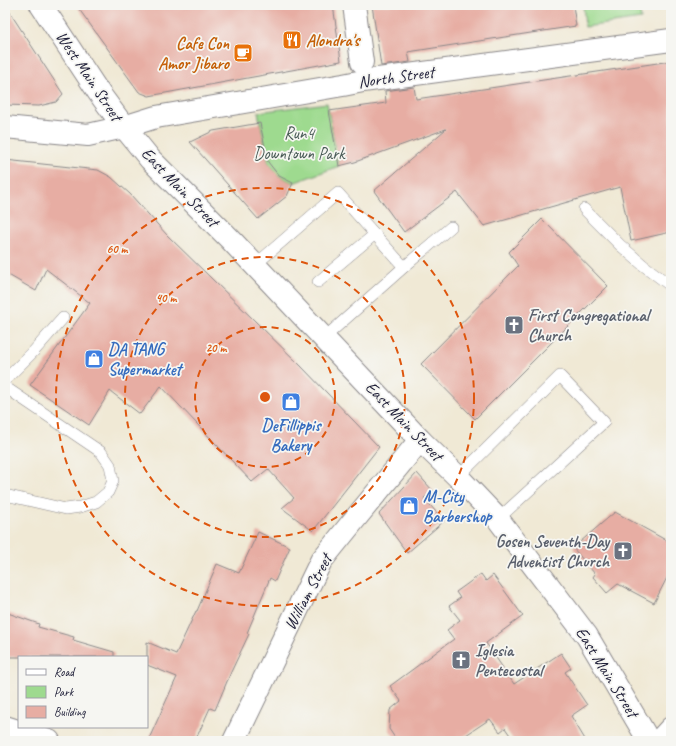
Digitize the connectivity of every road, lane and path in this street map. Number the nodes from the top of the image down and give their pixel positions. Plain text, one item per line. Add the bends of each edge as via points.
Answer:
1 (41, 5) edge
2 (354, 5) edge
3 (671, 40) edge
4 (362, 62) dead end
5 (5, 127) edge
6 (124, 128) junction
7 (584, 208) dead end
8 (451, 227) dead end
9 (375, 234) junction
10 (255, 265) junction
11 (404, 267) junction
12 (318, 282) dead end
13 (671, 286) edge
14 (62, 318) dead end
15 (324, 338) junction
16 (5, 380) edge
17 (5, 387) edge
18 (420, 440) junction
19 (458, 477) junction
20 (5, 495) edge
21 (498, 519) junction
22 (5, 727) edge
23 (671, 728) edge
24 (49, 741) edge
25 (234, 741) edge
26 (650, 741) edge
27 (659, 741) edge

1 - 6 main road, West Main Street
2 - 4 main road
3 - 6 main road, North Street via 363,81 156,118
5 - 6 main road, North Street via 88,135
6 - 10 main road, East Main Street
7 - 13 lane via 620,245
8 - 11 lane
9 - 10 lane via 338,193
9 - 11 lane
9 - 12 lane
10 - 15 main road, East Main Street
11 - 15 lane
14 - 16 lane
15 - 18 main road, East Main Street
17 - 20 lane via 101,452 110,465 113,481 108,492 96,502 66,509
18 - 19 main road, East Main Street
18 - 25 main road, William Street via 321,561
19 - 21 main road, East Main Street
19 - 21 lane via 560,376 604,422
21 - 26 main road, East Main Street via 587,636
22 - 24 main road
23 - 27 main road

